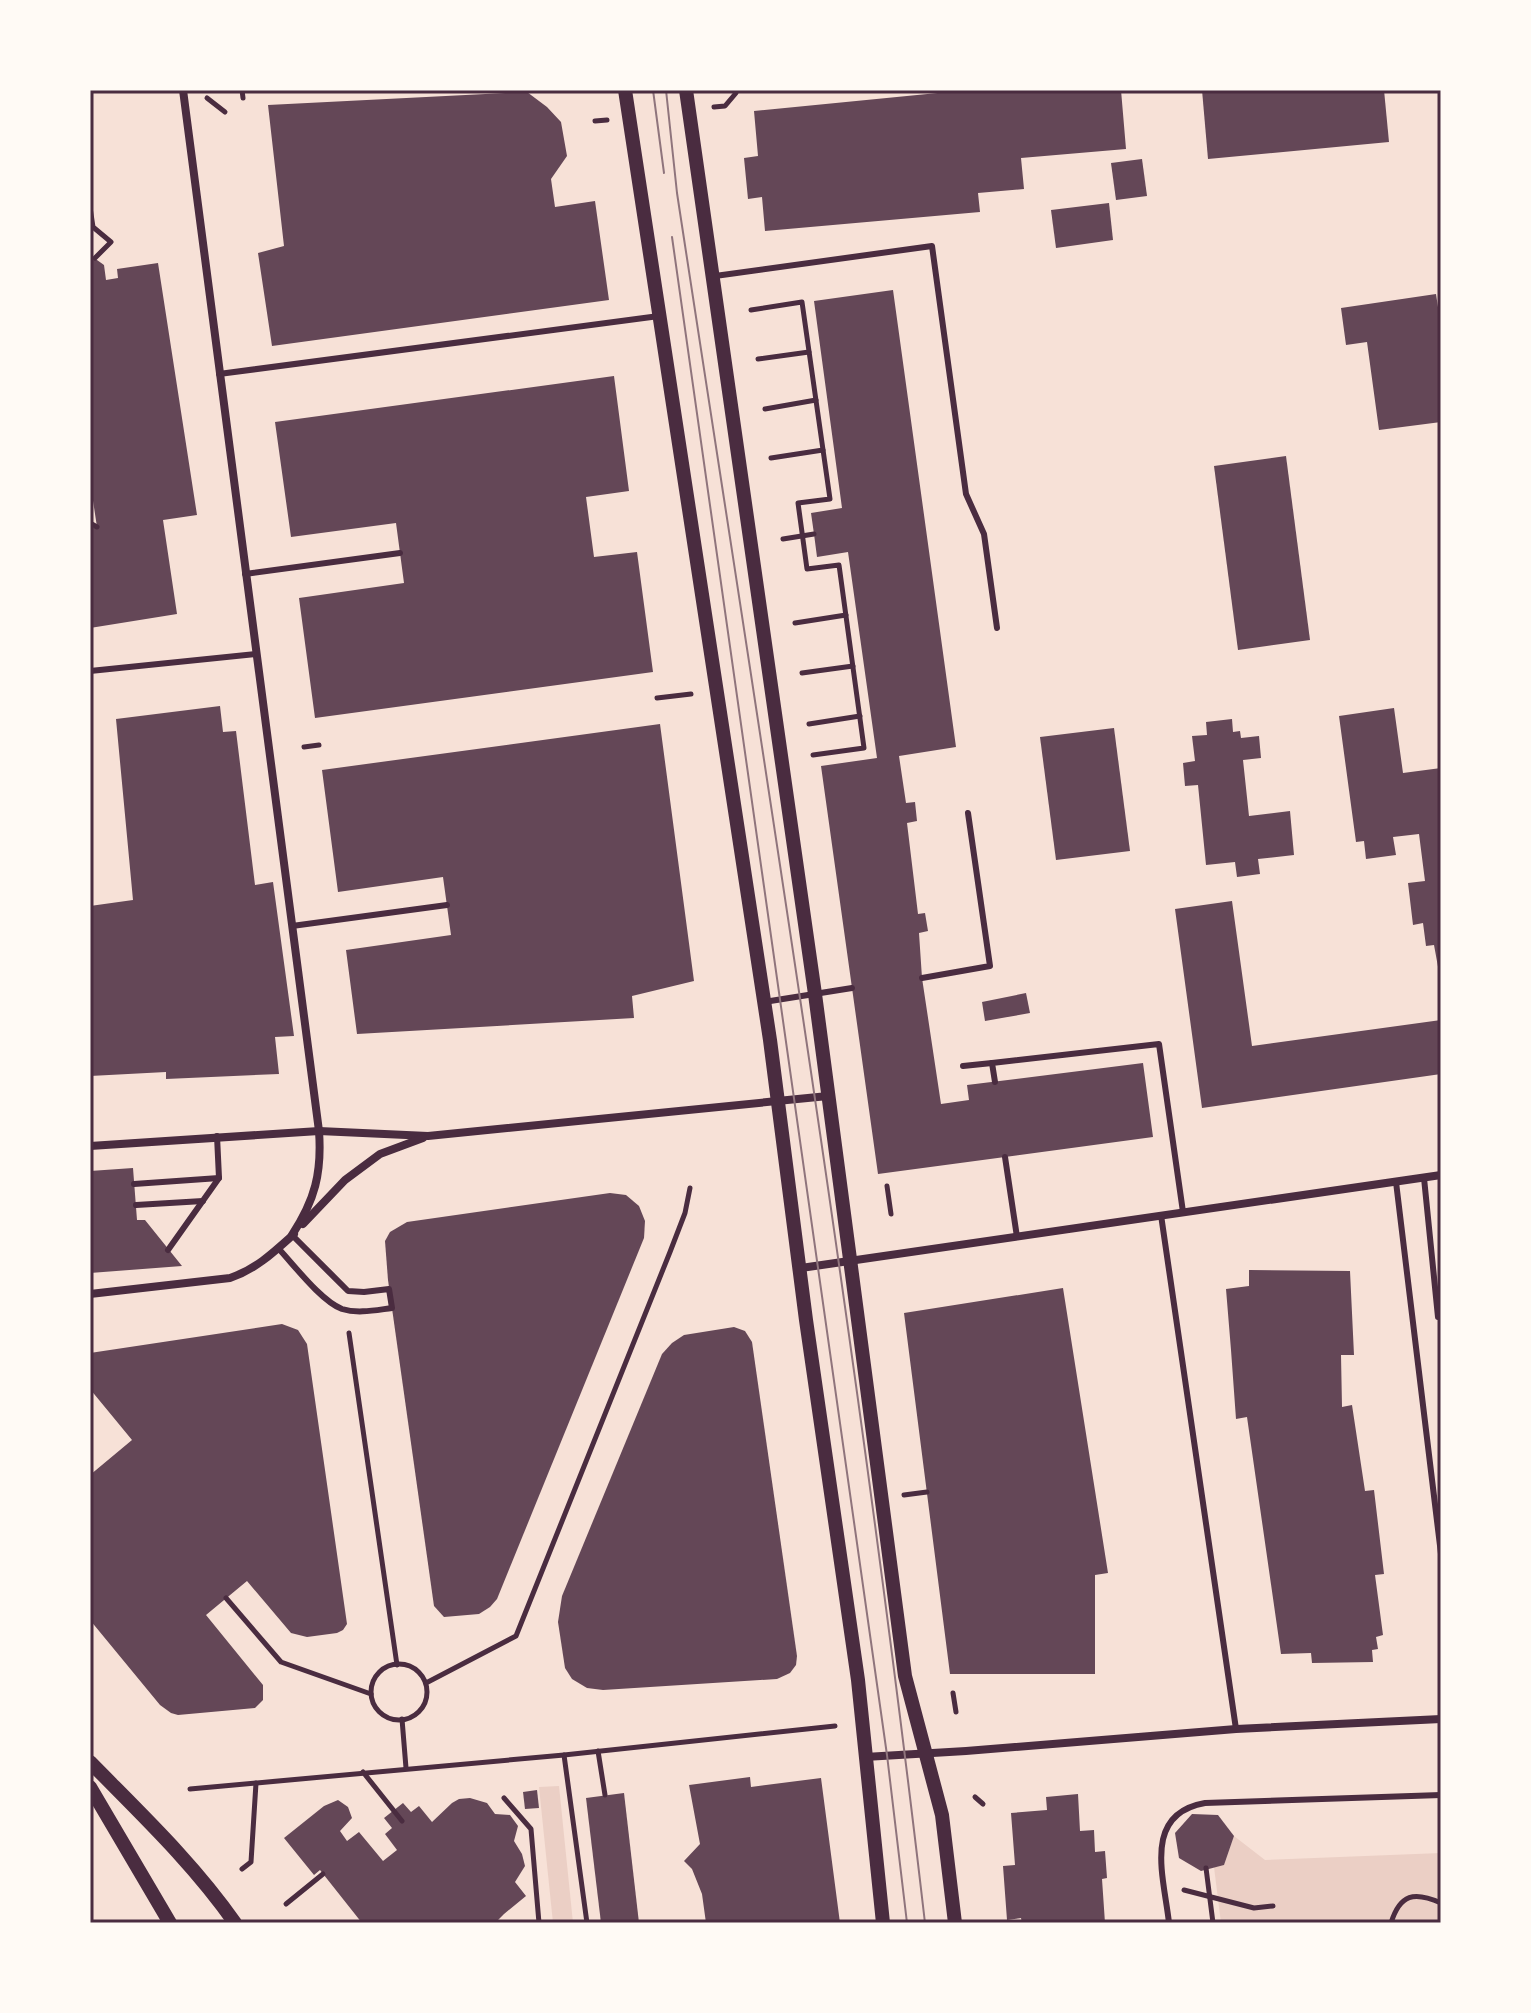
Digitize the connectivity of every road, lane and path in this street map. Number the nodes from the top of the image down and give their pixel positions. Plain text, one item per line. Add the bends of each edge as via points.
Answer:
1 (183, 90) edge
2 (242, 90) edge
3 (625, 90) edge
4 (686, 90) edge
5 (735, 90) edge
6 (205, 97) dead end
7 (243, 98) dead end
8 (714, 107) dead end
9 (225, 112) dead end
10 (90, 207) edge
11 (95, 258) dead end
12 (713, 276) junction
13 (751, 310) dead end
14 (659, 316) junction
15 (809, 352) junction
16 (758, 359) dead end
17 (219, 374) junction
18 (816, 400) junction
19 (765, 409) dead end
20 (823, 450) junction
21 (771, 458) dead end
22 (90, 523) edge
23 (97, 527) dead end
24 (814, 534) dead end
25 (802, 536) junction
26 (783, 539) dead end
27 (400, 553) dead end
28 (245, 574) junction
29 (846, 615) junction
30 (795, 623) dead end
31 (997, 628) dead end
32 (256, 654) junction
33 (853, 666) junction
34 (90, 671) edge
35 (802, 673) dead end
36 (691, 694) dead end
37 (657, 698) dead end
38 (860, 716) junction
39 (809, 724) dead end
40 (319, 745) dead end
41 (304, 747) dead end
42 (813, 755) dead end
43 (968, 813) dead end
44 (447, 905) dead end
45 (291, 926) junction
46 (922, 978) dead end
47 (852, 988) dead end
48 (815, 994) junction
49 (764, 1002) junction
50 (992, 1063) junction
51 (963, 1066) dead end
52 (995, 1082) dead end
53 (828, 1096) junction
54 (778, 1102) junction
55 (319, 1131) junction
56 (217, 1136) junction
57 (428, 1136) junction
58 (90, 1146) edge
59 (1005, 1157) dead end
60 (1441, 1175) edge
61 (219, 1178) junction
62 (1424, 1178) junction
63 (1396, 1182) junction
64 (134, 1184) dead end
65 (887, 1186) dead end
66 (690, 1188) dead end
67 (203, 1201) junction
68 (136, 1205) dead end
69 (1183, 1212) junction
70 (891, 1214) dead end
71 (1161, 1215) junction
72 (292, 1235) junction
73 (1017, 1237) junction
74 (1441, 1247) edge
75 (278, 1248) junction
76 (1431, 1248) junction
77 (168, 1250) dead end
78 (850, 1261) junction
79 (801, 1268) junction
80 (90, 1294) edge
81 (1441, 1316) edge
82 (349, 1332) dead end
83 (927, 1492) dead end
84 (903, 1495) dead end
85 (1441, 1554) edge
86 (226, 1598) dead end
87 (397, 1665) junction
88 (426, 1683) junction
89 (953, 1693) dead end
90 (371, 1694) junction
91 (956, 1712) dead end
92 (402, 1719) junction
93 (1441, 1719) edge
94 (835, 1726) dead end
95 (1236, 1729) junction
96 (598, 1751) junction
97 (925, 1753) junction
98 (564, 1755) junction
99 (865, 1757) junction
100 (90, 1762) edge
101 (406, 1768) junction
102 (363, 1772) junction
103 (256, 1783) junction
104 (90, 1787) edge
105 (190, 1789) dead end
106 (605, 1795) dead end
107 (1441, 1795) edge
108 (975, 1797) dead end
109 (504, 1798) dead end
110 (983, 1804) dead end
111 (402, 1821) dead end
112 (1206, 1868) dead end
113 (242, 1869) dead end
114 (323, 1874) dead end
115 (1165, 1885) junction
116 (1210, 1897) junction
117 (1441, 1903) edge
118 (286, 1904) dead end
119 (1273, 1906) dead end
120 (170, 1923) edge
121 (235, 1923) edge
122 (539, 1923) edge
123 (587, 1923) edge
124 (883, 1923) edge
125 (955, 1923) edge
126 (1169, 1923) edge
127 (1213, 1923) edge
128 (1391, 1923) edge

1 - 17 street
2 - 7 path
3 - 14 street
4 - 12 street
5 - 8 path via 725,106
6 - 9 path
10 - 11 path via 93,227 111,242
12 - 31 lane via 932,246 966,494 984,534
12 - 48 street
13 - 15 path via 802,302
14 - 17 lane
14 - 49 street
15 - 16 path
15 - 18 path
17 - 28 street
18 - 19 path
18 - 20 path
20 - 21 path
20 - 25 path via 830,499 798,503
22 - 23 path
24 - 25 path
25 - 26 path
25 - 29 path via 807,569 839,565
27 - 28 lane
28 - 32 street
29 - 30 path
29 - 33 path
32 - 34 lane
32 - 45 street
33 - 35 path
33 - 38 path
36 - 37 path
38 - 39 path
38 - 42 path via 864,748
40 - 41 path
43 - 46 lane via 990,966
44 - 45 lane
45 - 55 street
47 - 48 lane
48 - 49 lane
48 - 53 street
49 - 54 street
50 - 51 lane
50 - 52 lane
50 - 69 lane via 1159,1044
53 - 54 street
53 - 78 street
54 - 57 street
54 - 79 street
55 - 56 street
55 - 57 street
55 - 72 street via 319,1177
56 - 58 street
56 - 61 lane
57 - 72 street via 380,1154 345,1180
59 - 73 lane
60 - 62 street
61 - 64 lane
61 - 67 lane
62 - 63 street
62 - 76 lane
63 - 69 street
63 - 85 lane
65 - 70 path
66 - 88 path via 670,1252 516,1636
67 - 68 lane
67 - 77 lane
69 - 71 street
71 - 73 street
71 - 95 lane
72 - 75 street
72 - 75 lane via 343,1288 389,1289 392,1308 341,1308
73 - 78 street
74 - 76 lane
75 - 80 street via 230,1278
76 - 81 lane
78 - 79 street
78 - 97 street via 905,1676
79 - 99 street
82 - 87 path
83 - 84 path
86 - 90 path via 281,1662
87 - 88 path via 418,1670
87 - 90 path via 378,1673
88 - 92 path via 421,1710
89 - 91 path
90 - 92 path via 381,1713
92 - 101 path
93 - 95 street
94 - 96 path
95 - 97 street
96 - 98 path
96 - 106 path
97 - 99 street
97 - 125 street via 945,1834
98 - 101 path
98 - 123 path
99 - 124 street
100 - 121 street via 178,1851
101 - 102 path
102 - 103 path
102 - 111 path
103 - 105 path
103 - 113 path via 251,1862
104 - 120 street
107 - 115 lane via 1190,1806 1177,1813 1162,1838
108 - 110 path
109 - 122 path via 531,1829
112 - 116 path
114 - 118 path
115 - 116 path
115 - 126 lane
116 - 119 path via 1254,1908
116 - 127 path
117 - 128 path via 1422,1895 1406,1898

